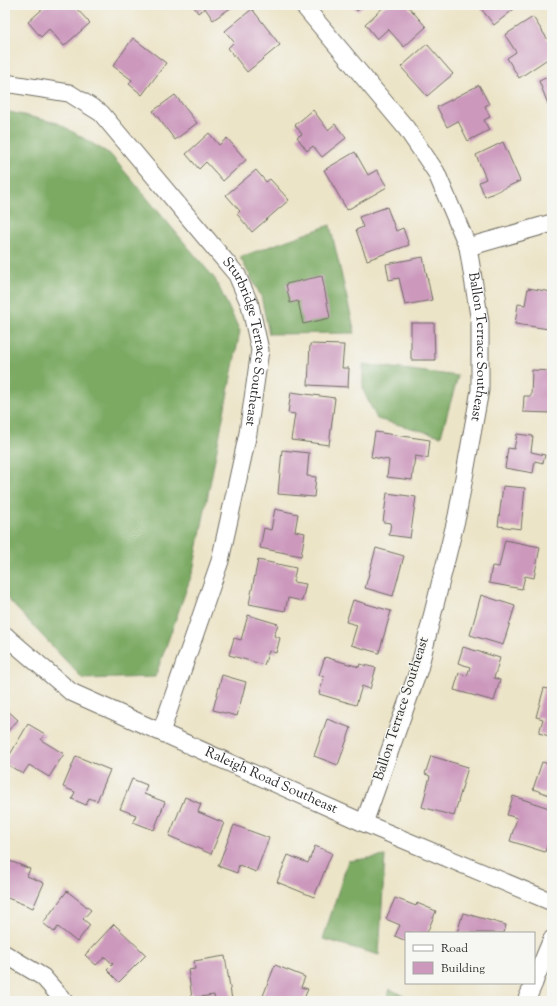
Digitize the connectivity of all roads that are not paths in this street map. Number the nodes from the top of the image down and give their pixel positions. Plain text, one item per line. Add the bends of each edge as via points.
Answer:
1 (303, 5) edge
2 (5, 83) edge
3 (552, 223) edge
4 (468, 247) junction
5 (5, 635) edge
6 (161, 732) junction
7 (364, 822) junction
8 (552, 902) edge
9 (552, 939) edge
10 (5, 954) edge
11 (535, 980) edge
12 (533, 984) edge
13 (64, 1001) edge
14 (526, 1001) edge

1 - 4 street, Ballon Terrace Southeast via 406,128 436,172
2 - 6 street, Sturbridge Terrace Southeast via 69,93 101,113 237,275 250,305 260,350 248,433 220,561
3 - 4 street
4 - 7 street, Ballon Terrace Southeast via 480,322 480,390 457,516 419,669
5 - 6 street, Raleigh Road Southeast via 71,692
6 - 7 street, Raleigh Road Southeast
7 - 8 street, Raleigh Road Southeast
9 - 11 street
10 - 13 street via 43,976
12 - 14 street

